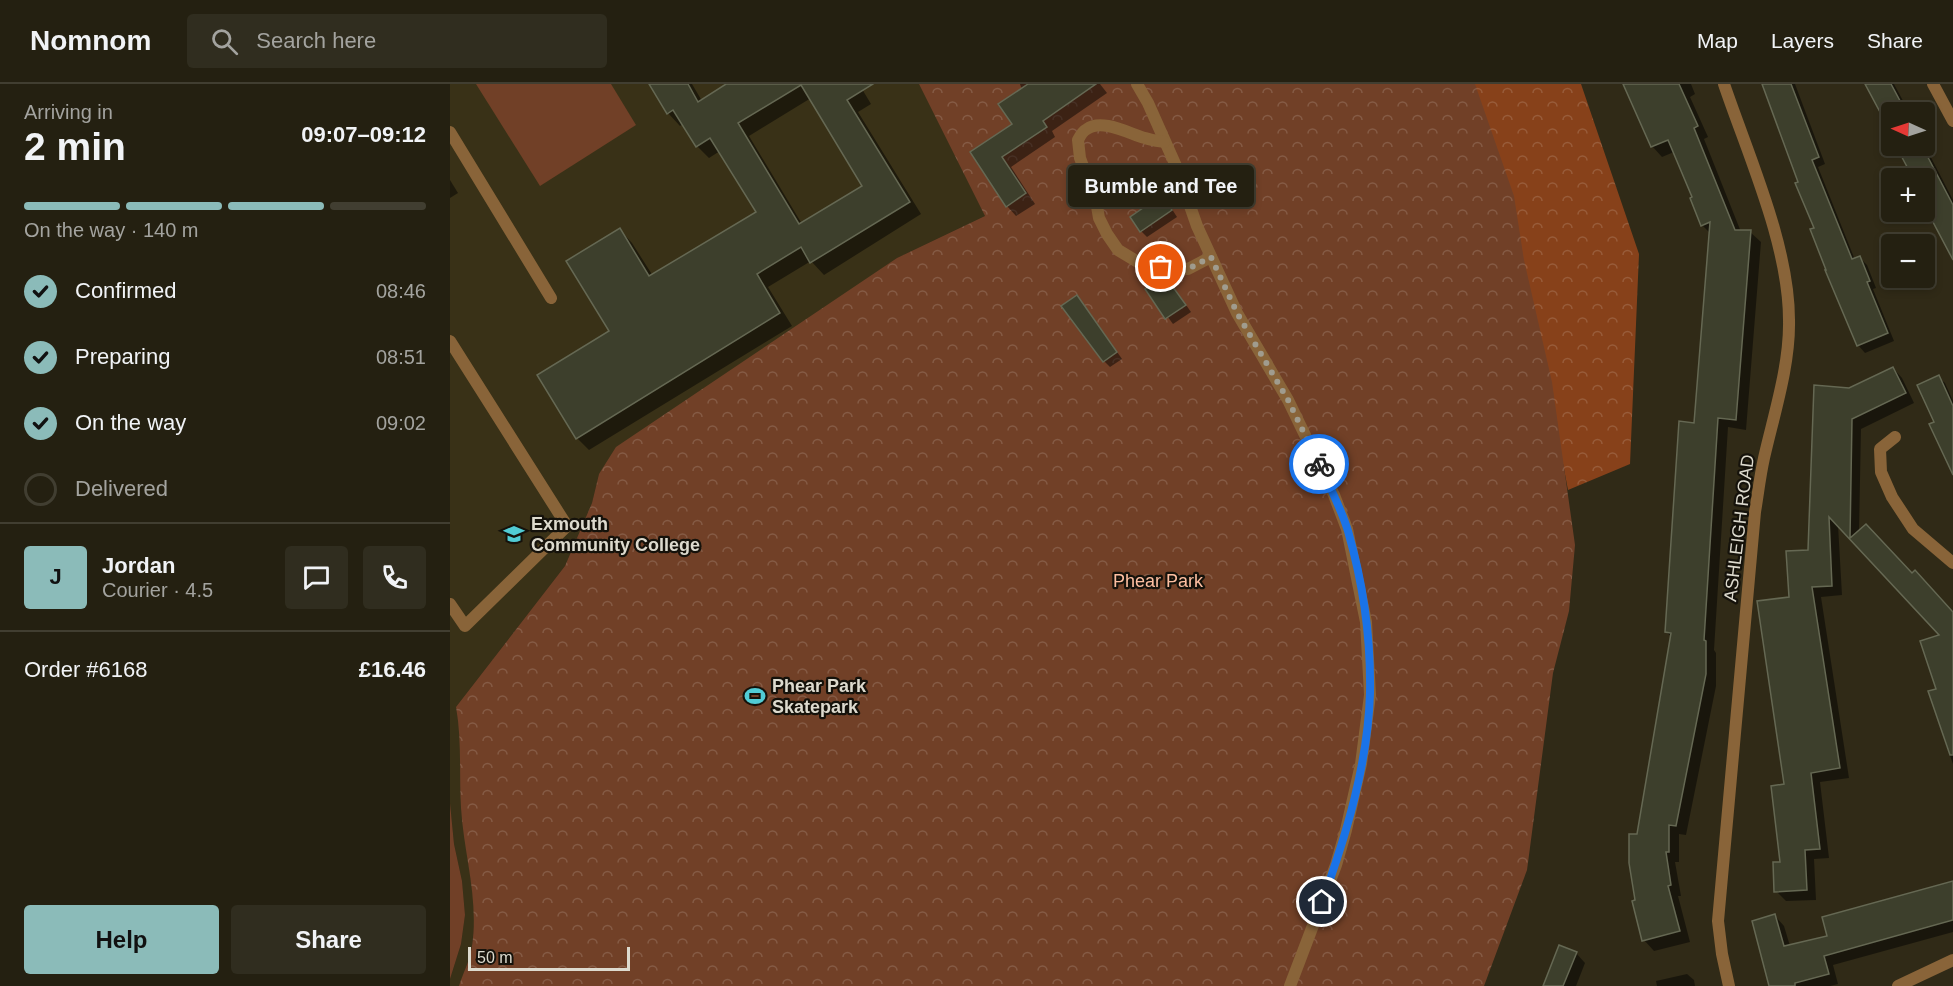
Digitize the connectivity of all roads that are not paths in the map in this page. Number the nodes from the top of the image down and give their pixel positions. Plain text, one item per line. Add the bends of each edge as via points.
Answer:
1 (1137, 84) edge
2 (1724, 84) edge
3 (1934, 84) edge
4 (1953, 121) edge
5 (450, 132) edge
6 (1164, 142) junction
7 (1211, 257) junction
8 (551, 298) dead end
9 (450, 341) edge
10 (1895, 437) dead end
11 (1953, 563) edge
12 (450, 604) edge
13 (1953, 960) edge
14 (1290, 986) edge
15 (1729, 986) edge
16 (1898, 986) edge

1 - 6 street
2 - 15 street, ASHLEIGH ROAD via 1784,266 1790,321 1755,512 1718,921
3 - 4 street
5 - 8 street
6 - 7 street
6 - 7 street via 1105,126 1085,130 1078,140 1080,158 1099,218 1118,250 1143,265 1188,269
7 - 14 street via 1334,495 1347,529 1370,657 1370,695 1361,764 1346,830
9 - 12 street via 567,526 465,626
10 - 11 street via 1880,449 1881,472 1892,497 1913,529
13 - 16 street

